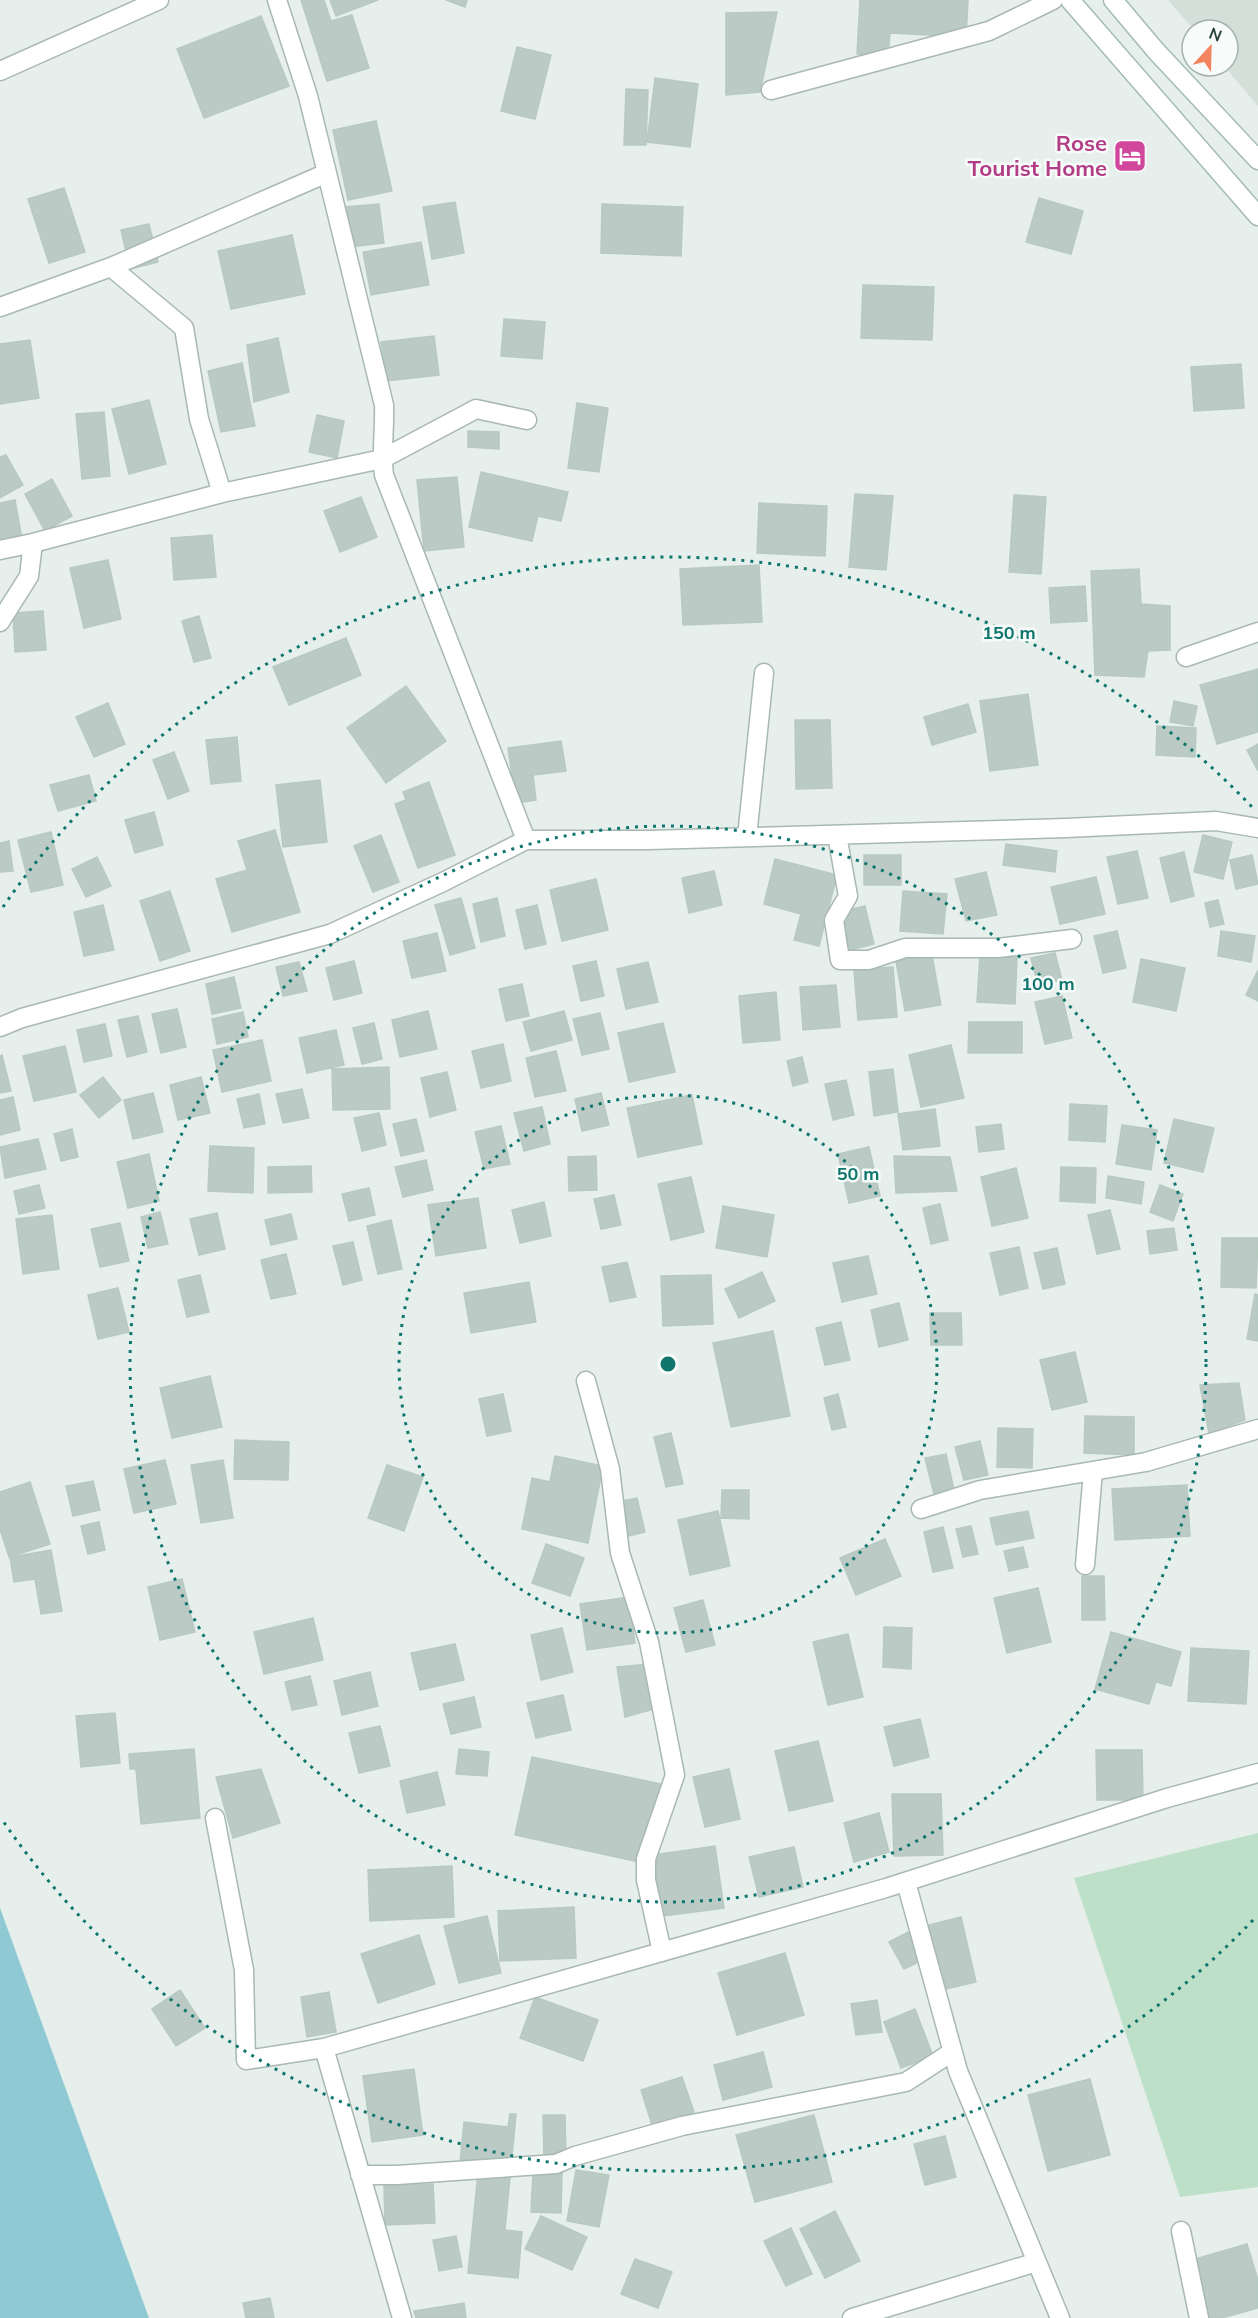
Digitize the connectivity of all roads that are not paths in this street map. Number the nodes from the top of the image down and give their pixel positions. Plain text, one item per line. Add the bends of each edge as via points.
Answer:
1 (159, 0) edge
2 (277, 0) edge
3 (1053, 0) edge
4 (1070, 0) edge
5 (1113, 0) edge
6 (0, 71) edge
7 (771, 90) dead end
8 (1258, 160) edge
9 (327, 173) junction
10 (1258, 216) edge
11 (111, 267) junction
12 (0, 307) edge
13 (527, 420) dead end
14 (382, 459) junction
15 (222, 493) junction
16 (33, 543) junction
17 (0, 550) edge
18 (0, 622) edge
19 (1258, 632) edge
20 (1186, 657) dead end
21 (764, 673) dead end
22 (1258, 828) edge
23 (837, 835) junction
24 (747, 837) junction
25 (526, 840) junction
26 (1072, 939) dead end
27 (0, 1027) edge
28 (586, 1381) dead end
29 (1258, 1429) edge
30 (1093, 1471) junction
31 (921, 1509) dead end
32 (1085, 1565) dead end
33 (1258, 1773) edge
34 (215, 1818) dead end
35 (906, 1882) junction
36 (662, 1952) junction
37 (324, 2048) junction
38 (952, 2052) junction
39 (360, 2175) junction
40 (1181, 2231) dead end
41 (1036, 2262) junction
42 (402, 2318) edge
43 (852, 2318) edge
44 (1060, 2318) edge
45 (1199, 2318) edge

1 - 6 street
2 - 9 street via 308,96
3 - 7 street via 989,31
4 - 10 street
5 - 8 street
9 - 11 street
9 - 14 street via 384,405
11 - 12 street
11 - 15 street via 184,328 199,419
13 - 14 street via 476,409
14 - 15 street
14 - 25 street via 384,475
15 - 16 street
16 - 17 street
16 - 18 street via 29,576
19 - 20 street
21 - 24 street
22 - 23 street via 1216,821
23 - 24 street
23 - 26 street via 848,896 834,920 840,960 870,960 905,948 998,948
24 - 25 street
25 - 27 street via 330,934
28 - 36 street via 610,1469 620,1553 649,1642 675,1775 646,1859 646,1880
29 - 30 street via 1146,1462
30 - 31 street via 980,1490
30 - 32 street
33 - 35 street via 1167,1798
34 - 37 street via 244,1970 246,2060
35 - 36 street
35 - 38 street
36 - 37 street
37 - 39 street
38 - 39 street via 906,2082 682,2126 556,2164
38 - 41 street
39 - 42 street
40 - 45 street
41 - 43 street
41 - 44 street

